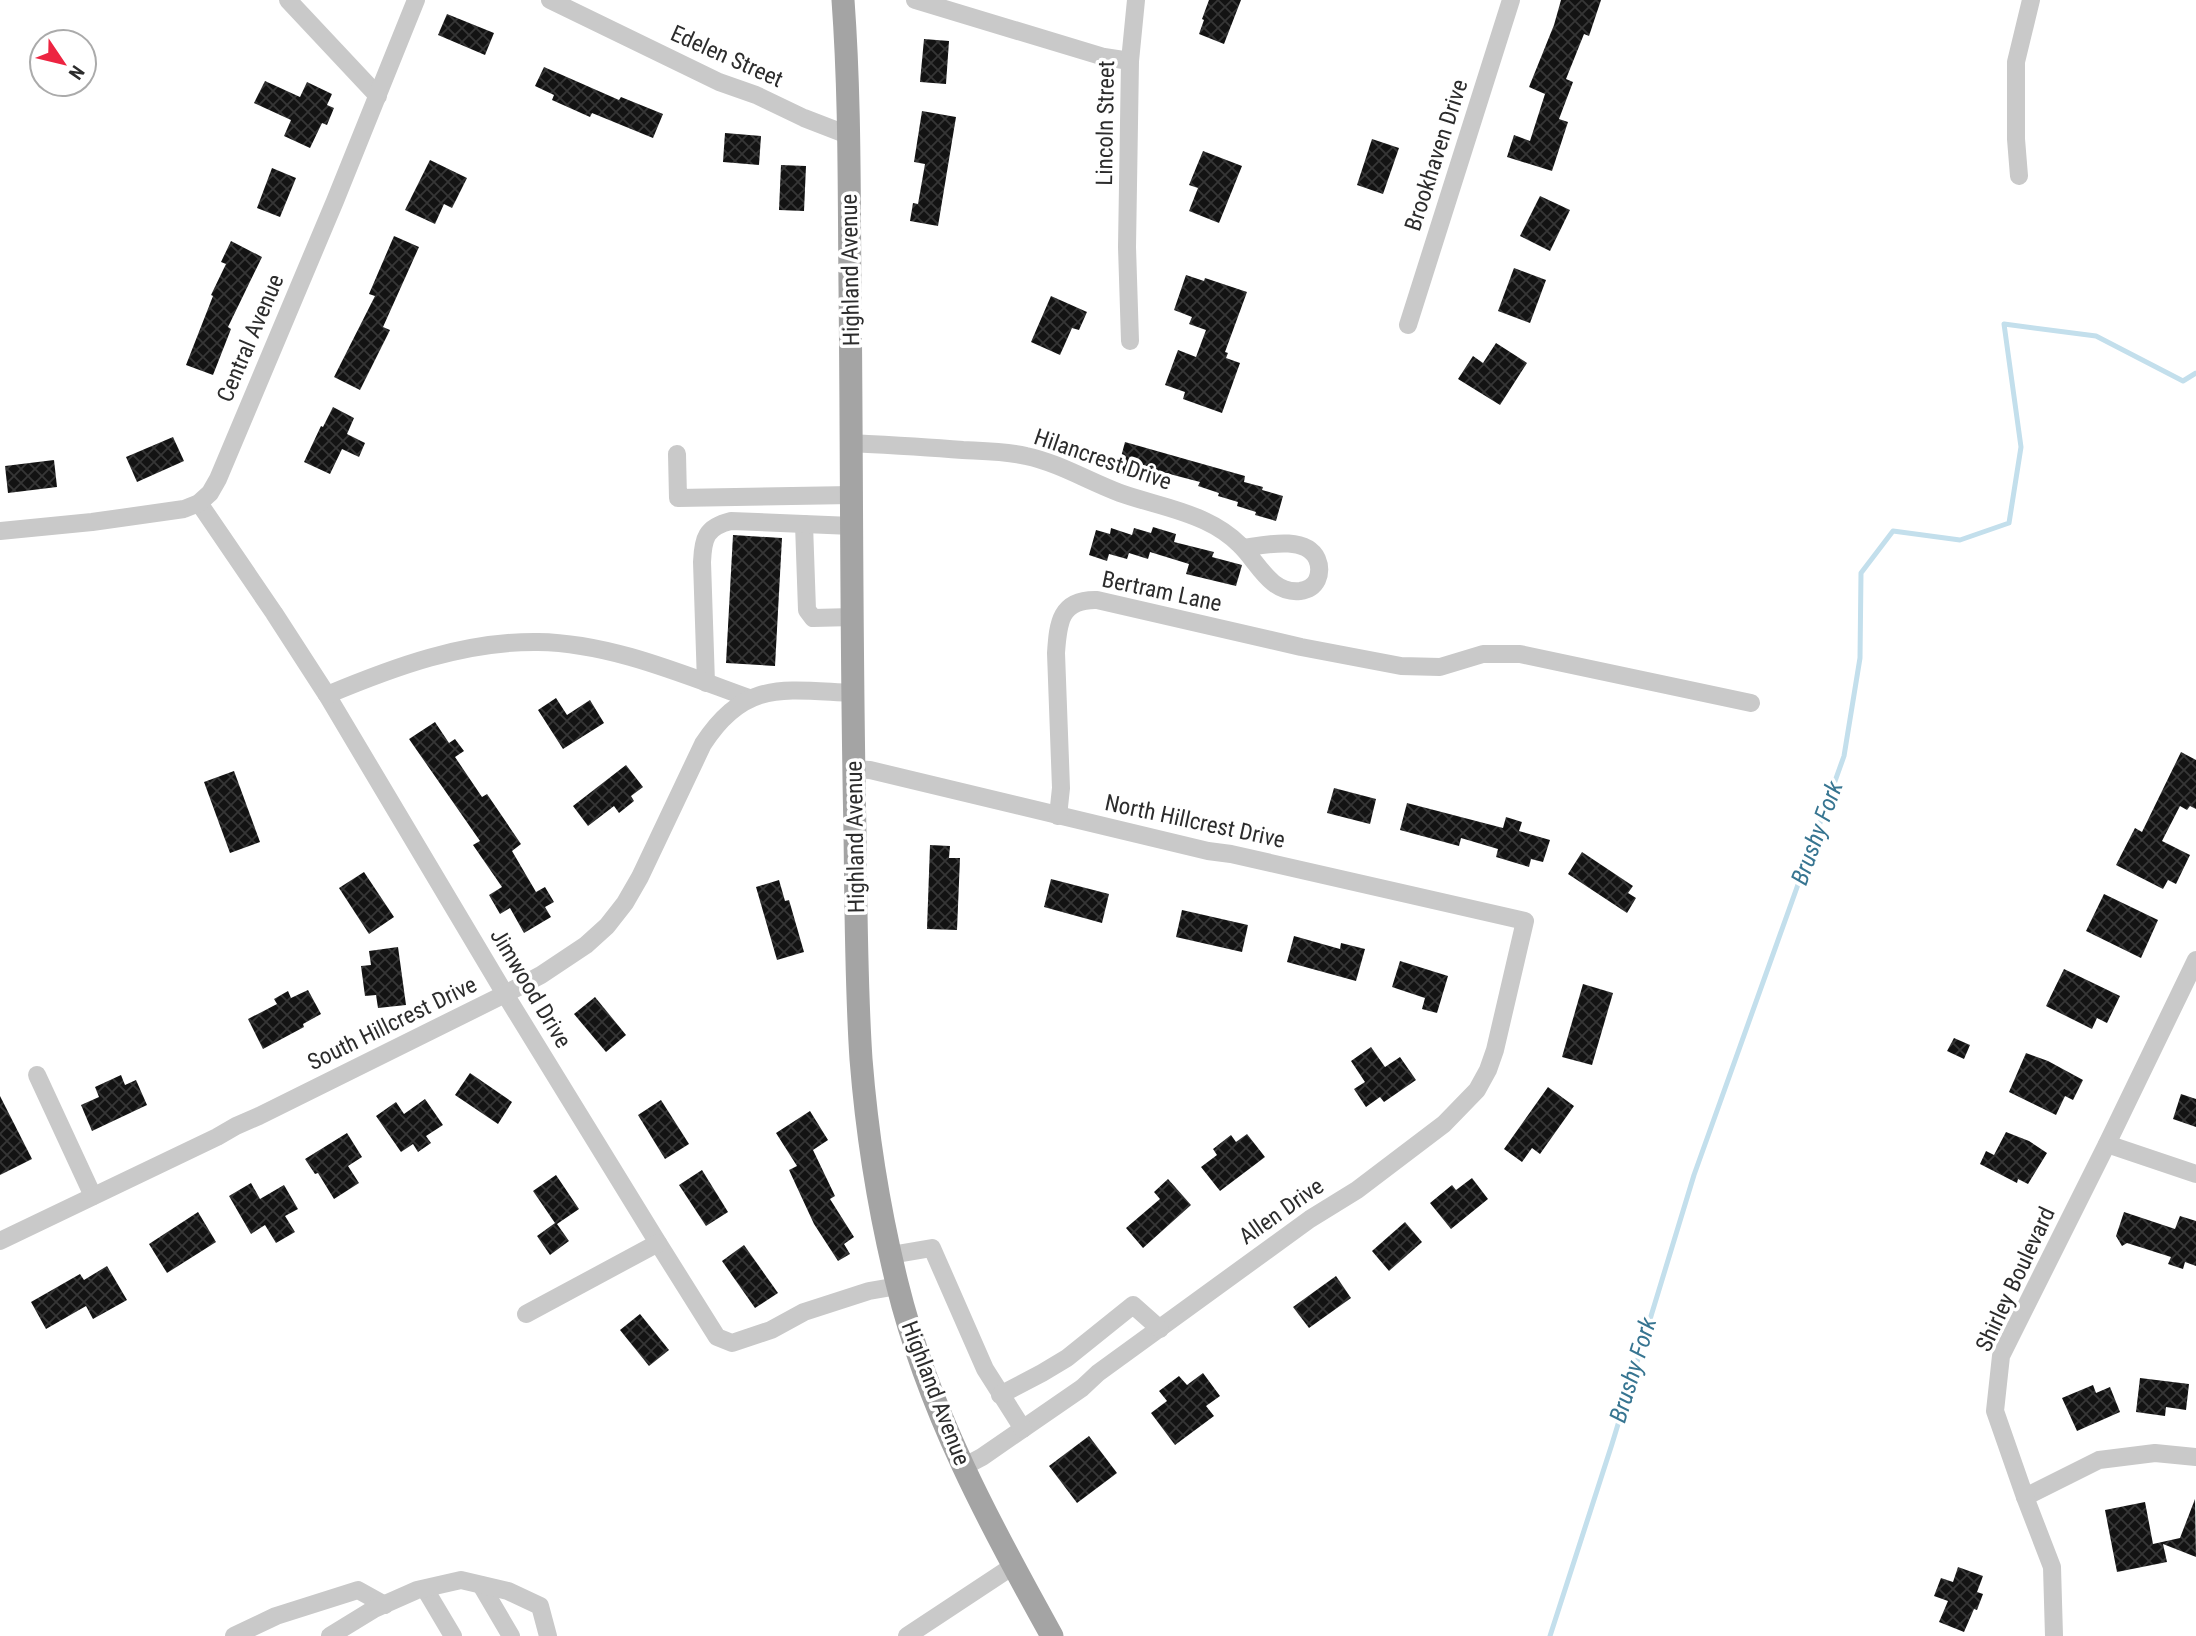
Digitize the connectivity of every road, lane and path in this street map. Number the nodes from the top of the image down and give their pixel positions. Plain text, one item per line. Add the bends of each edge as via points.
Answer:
1 (288, 0) edge
2 (416, 0) edge
3 (550, 0) edge
4 (843, 0) edge
5 (915, 0) edge
6 (1136, 0) edge
7 (1511, 0) edge
8 (2031, 0) edge
9 (1130, 61) junction
10 (378, 96) junction
11 (848, 135) junction
12 (2019, 176) dead end
13 (1408, 325) dead end
14 (1130, 341) dead end
15 (851, 443) junction
16 (677, 454) dead end
17 (852, 495) junction
18 (199, 503) junction
19 (804, 524) junction
20 (852, 526) junction
21 (0, 531) edge
22 (1244, 548) dead end
23 (853, 617) junction
24 (706, 683) junction
25 (853, 693) junction
26 (327, 695) junction
27 (748, 698) junction
28 (1751, 703) dead end
29 (853, 769) junction
30 (1058, 816) junction
31 (1525, 921) joint
32 (2196, 960) edge
33 (505, 994) junction
34 (37, 1075) dead end
35 (2107, 1144) junction
36 (2196, 1174) edge
37 (93, 1196) junction
38 (0, 1241) edge
39 (657, 1243) junction
40 (891, 1255) junction
41 (898, 1286) junction
42 (526, 1314) dead end
43 (1160, 1329) junction
44 (1000, 1395) junction
45 (1023, 1429) junction
46 (2196, 1457) edge
47 (963, 1467) junction
48 (2025, 1497) junction
49 (1013, 1566) junction
50 (481, 1585) junction
51 (425, 1588) junction
52 (385, 1605) junction
53 (234, 1636) edge
54 (330, 1636) edge
55 (453, 1636) edge
56 (510, 1636) edge
57 (548, 1636) edge
58 (907, 1636) edge
59 (1052, 1636) edge
60 (2054, 1636) edge

1 - 10 street
2 - 10 street, Central Avenue
3 - 11 street, Edelen Street via 719,82
4 - 11 main road, Highland Avenue
5 - 9 street
6 - 9 street, Lincoln Street
7 - 13 street, Brookhaven Drive
8 - 12 street via 2016,62
9 - 14 street, Lincoln Street
10 - 18 street, Central Avenue via 218,479
11 - 15 main road, Highland Avenue
15 - 17 main road, Highland Avenue
15 - 22 street, Hilancrest Drive via 1026,456 1188,514 1220,529
16 - 17 street via 678,498
17 - 20 main road, Highland Avenue
18 - 21 street via 144,516
18 - 26 street, Jimwood Drive
19 - 20 street
19 - 23 street via 807,610 813,618
19 - 24 street via 731,521 717,524 706,535 702,562
20 - 23 main road, Highland Avenue
23 - 25 main road, Highland Avenue
24 - 26 street via 633,659 538,642 428,657
24 - 27 street
25 - 27 street, South Hillcrest Drive via 788,690
25 - 29 main road, Highland Avenue
26 - 33 street, Jimwood Drive
27 - 33 street, South Hillcrest Drive via 716,724 703,744 640,877 607,926 564,961
28 - 30 street, Bertram Lane via 1520,654 1483,654 1440,667 1401,666 1097,600 1075,603 1061,619 1057,634
29 - 30 street, North Hillcrest Drive
29 - 40 main road, Highland Avenue via 861,1059 873,1168
30 - 31 street, North Hillcrest Drive
31 - 43 street, Allen Drive via 1496,1050 1477,1090 1461,1108 1357,1190
32 - 35 street, Shirley Boulevard
33 - 37 street, South Hillcrest Drive
33 - 39 street, Jimwood Drive
34 - 37 street
35 - 36 street
35 - 48 street, Shirley Boulevard via 2001,1356 1996,1411
37 - 38 street, South Hillcrest Drive
39 - 41 street, Jimwood Drive via 717,1337 732,1343 804,1312
39 - 42 street
40 - 41 main road, Highland Avenue
40 - 44 street via 932,1248
41 - 47 main road, Highland Avenue via 919,1359
43 - 44 street via 1133,1305 1067,1358
43 - 45 street, Allen Drive
44 - 45 street
45 - 47 street, Allen Drive
46 - 48 street via 2155,1453 2099,1460
47 - 49 main road, Highland Avenue
48 - 60 street, Shirley Boulevard via 2052,1567
49 - 58 street
49 - 59 main road, Highland Avenue
50 - 51 street via 461,1580
50 - 56 street
50 - 57 street via 540,1606
51 - 52 street
51 - 55 street
52 - 53 street via 358,1590 276,1616
52 - 54 street

